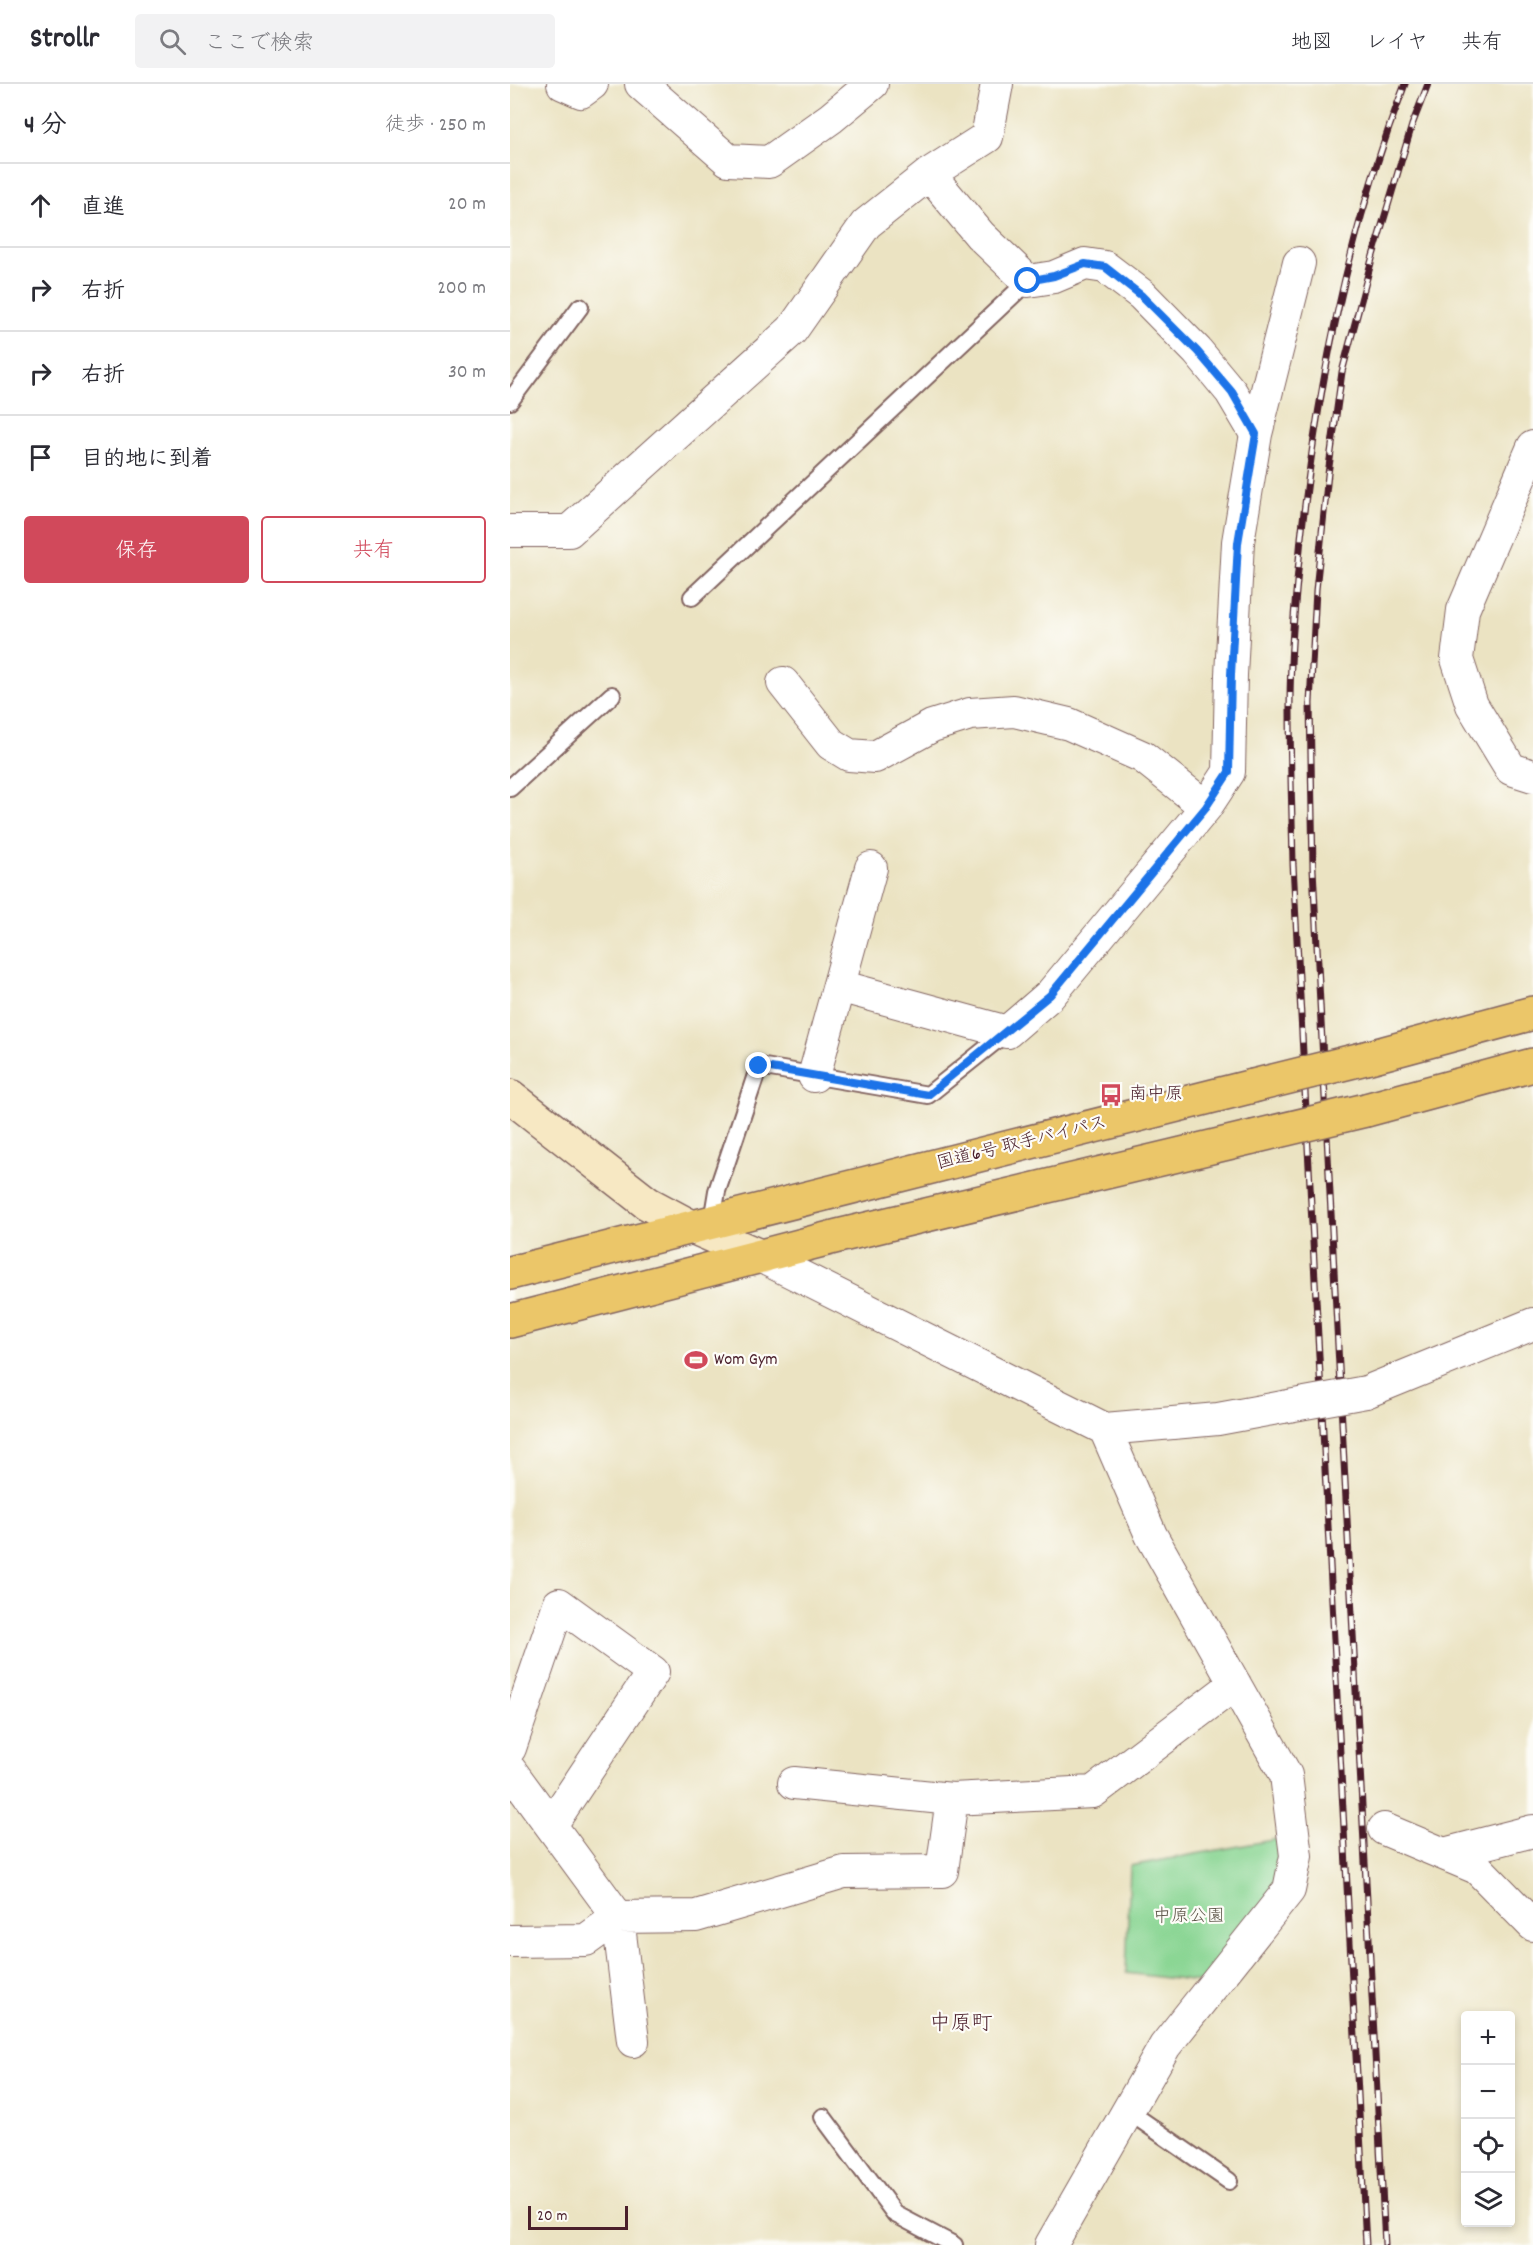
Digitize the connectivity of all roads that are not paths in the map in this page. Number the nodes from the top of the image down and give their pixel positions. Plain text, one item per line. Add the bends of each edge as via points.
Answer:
1 (563, 84) edge
2 (592, 84) edge
3 (641, 84) edge
4 (872, 84) edge
5 (997, 84) edge
6 (929, 174) junction
7 (1299, 262) dead end
8 (1028, 281) junction
9 (579, 307) dead end
10 (510, 401) edge
11 (1256, 434) junction
12 (1533, 447) edge
13 (510, 531) edge
14 (692, 597) dead end
15 (783, 683) dead end
16 (612, 695) dead end
17 (1533, 776) edge
18 (510, 788) edge
19 (1206, 807) junction
20 (871, 868) dead end
21 (839, 986) junction
22 (1533, 1013) edge
23 (1007, 1032) junction
24 (1533, 1065) edge
25 (814, 1076) junction
26 (510, 1096) edge
27 (700, 1224) junction
28 (762, 1257) junction
29 (510, 1273) edge
30 (510, 1321) edge
31 (1533, 1324) edge
32 (1105, 1429) junction
33 (1235, 1684) junction
34 (510, 1748) edge
35 (510, 1770) edge
36 (794, 1783) dead end
37 (952, 1799) junction
38 (551, 1825) junction
39 (1384, 1829) dead end
40 (1533, 1831) edge
41 (1444, 1854) junction
42 (618, 1917) junction
43 (1533, 1925) edge
44 (510, 1941) edge
45 (633, 2041) dead end
46 (1128, 2111) junction
47 (823, 2117) dead end
48 (1229, 2181) dead end
49 (954, 2245) edge
50 (1051, 2245) edge

1 - 2 street via 581,92
3 - 4 street via 728,160 769,162
5 - 6 street via 987,137
6 - 8 street via 980,235
6 - 13 street via 866,224 792,330 569,531
7 - 11 street
8 - 11 street via 1085,264 1105,267 1142,296 1197,351 1232,392
8 - 14 lane
9 - 10 lane
11 - 19 street via 1238,543 1229,772
12 - 17 street via 1463,610 1457,659 1472,705 1511,769
15 - 19 street via 831,744 849,755 875,757 932,726 970,714 1014,711 1069,724 1143,757
16 - 18 lane
19 - 23 street via 1050,995
20 - 21 street
21 - 23 street
21 - 25 street
22 - 27 highway, 国道6号 取手バイパス, bridge
23 - 25 lane via 928,1095
24 - 28 highway, bridge via 1366,1110
25 - 27 lane via 759,1066 717,1191
26 - 27 street via 647,1203
27 - 28 street
27 - 29 highway, 国道6号 取手バイパス
28 - 30 highway
28 - 32 street
31 - 32 street, bridge via 1366,1392 1218,1419
32 - 33 street via 1151,1535
33 - 37 street via 1093,1792
33 - 46 street via 1286,1775 1296,1857 1289,1890 1165,2046
34 - 38 street via 559,1604 653,1672
35 - 38 street
36 - 37 street
37 - 42 street via 942,1871 844,1872 696,1916
38 - 42 street
39 - 41 street
40 - 41 street
41 - 43 street via 1477,1868
42 - 44 street via 586,1940
42 - 45 street
46 - 48 lane
46 - 50 street
47 - 49 lane via 895,2214

